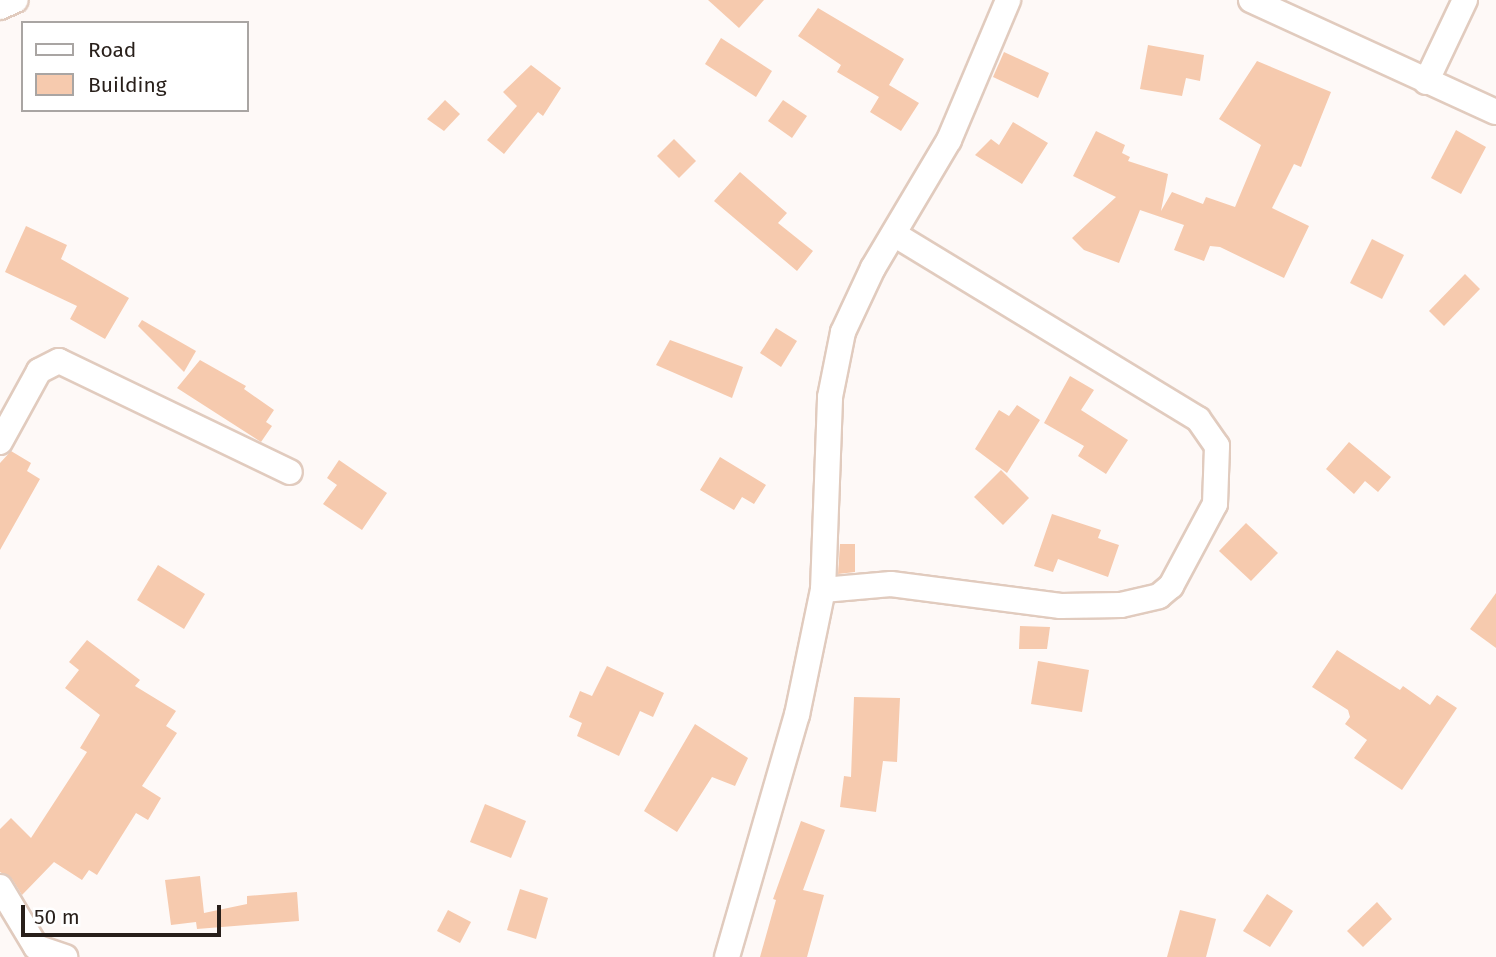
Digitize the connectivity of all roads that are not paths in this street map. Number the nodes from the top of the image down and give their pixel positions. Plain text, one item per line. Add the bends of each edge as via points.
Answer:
1 (16, 0) edge
2 (1007, 0) edge
3 (1251, 0) edge
4 (1465, 0) edge
5 (0, 7) edge
6 (1426, 82) junction
7 (1496, 112) edge
8 (894, 234) junction
9 (0, 442) edge
10 (290, 472) dead end
11 (823, 590) junction
12 (0, 887) edge
13 (65, 957) edge
14 (727, 957) edge

1 - 5 street
2 - 8 street via 949,140
3 - 6 street
4 - 6 street
6 - 7 street
8 - 11 street via 843,332 835,371 830,397
8 - 11 street via 1198,419 1217,446 1214,504 1171,586 1159,596 1121,605 1061,606 891,584
9 - 10 street via 39,372 59,361
11 - 14 street via 797,715
12 - 13 street via 36,947

